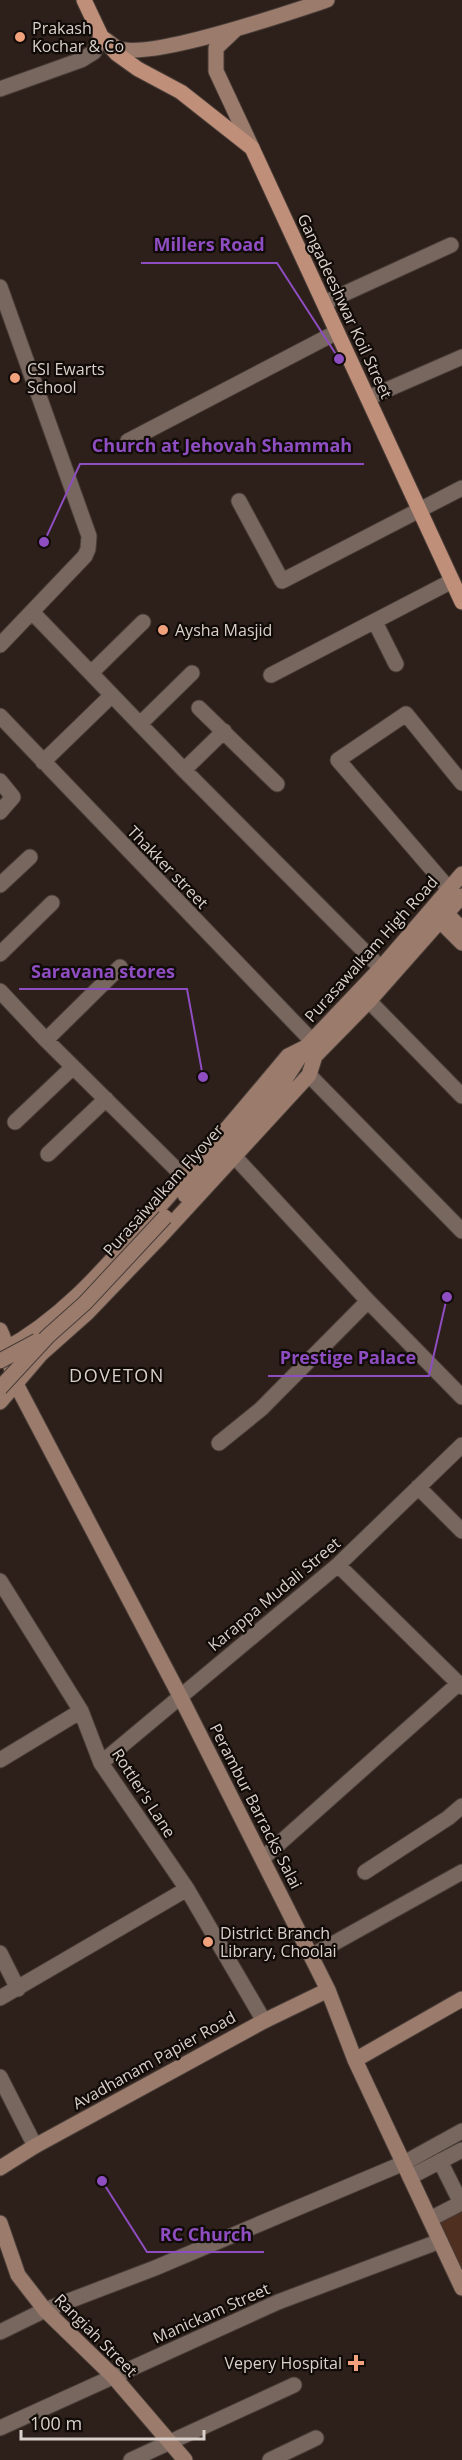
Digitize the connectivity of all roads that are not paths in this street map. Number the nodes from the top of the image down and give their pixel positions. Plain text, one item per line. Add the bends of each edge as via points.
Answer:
1 (84, 0) edge
2 (327, 0) edge
3 (235, 30) junction
4 (101, 36) junction
5 (0, 89) edge
6 (252, 148) junction
7 (451, 245) dead end
8 (0, 287) edge
9 (324, 303) junction
10 (337, 332) junction
11 (462, 357) edge
12 (368, 398) junction
13 (128, 441) dead end
14 (462, 488) edge
15 (239, 501) dead end
16 (419, 509) junction
17 (452, 581) junction
18 (462, 602) edge
19 (33, 613) junction
20 (143, 622) dead end
21 (375, 622) junction
22 (0, 645) edge
23 (396, 664) dead end
24 (192, 673) dead end
25 (91, 674) junction
26 (271, 675) dead end
27 (112, 695) junction
28 (199, 708) dead end
29 (0, 716) edge
30 (140, 724) junction
31 (224, 731) junction
32 (43, 762) junction
33 (184, 770) junction
34 (0, 781) edge
35 (462, 783) edge
36 (277, 784) dead end
37 (0, 812) edge
38 (30, 857) dead end
39 (462, 874) edge
40 (0, 885) edge
41 (455, 892) edge
42 (52, 903) dead end
43 (442, 913) junction
44 (462, 929) edge
45 (462, 943) edge
46 (0, 954) edge
47 (120, 967) dead end
48 (381, 968) junction
49 (0, 991) edge
50 (369, 1001) junction
51 (46, 1040) junction
52 (311, 1048) junction
53 (73, 1067) junction
54 (309, 1075) junction
55 (462, 1096) edge
56 (106, 1099) junction
57 (15, 1122) dead end
58 (48, 1154) dead end
59 (234, 1156) junction
60 (185, 1178) junction
61 (462, 1232) edge
62 (368, 1301) junction
63 (0, 1330) edge
64 (48, 1336) junction
65 (4, 1349) edge
66 (6, 1371) edge
67 (0, 1388) edge
68 (462, 1397) edge
69 (0, 1402) edge
70 (219, 1443) dead end
71 (462, 1445) edge
72 (418, 1487) junction
73 (462, 1531) edge
74 (338, 1565) junction
75 (0, 1581) edge
76 (460, 1685) edge
77 (180, 1696) junction
78 (81, 1711) junction
79 (0, 1760) edge
80 (101, 1763) junction
81 (462, 1806) edge
82 (263, 1858) junction
83 (365, 1872) dead end
84 (462, 1872) edge
85 (187, 1889) junction
86 (0, 1953) edge
87 (311, 1956) junction
88 (18, 1989) junction
89 (328, 1990) junction
90 (0, 1998) edge
91 (462, 1999) edge
92 (264, 2021) junction
93 (355, 2060) junction
94 (0, 2077) edge
95 (462, 2131) edge
96 (35, 2146) junction
97 (462, 2150) edge
98 (440, 2161) junction
99 (0, 2168) edge
100 (407, 2170) junction
101 (462, 2203) edge
102 (430, 2219) junction
103 (0, 2223) edge
104 (440, 2241) junction
105 (462, 2288) edge
106 (45, 2310) junction
107 (0, 2332) edge
108 (113, 2376) junction
109 (294, 2385) dead end
110 (0, 2428) edge
111 (316, 2438) dead end
112 (170, 2441) junction
113 (274, 2459) edge
114 (131, 2460) edge
115 (185, 2460) edge

1 - 4 main road
2 - 3 main road
3 - 4 main road via 149,49 118,48
3 - 6 main road, Gangadeeshwar Koil Street via 216,48 216,71
4 - 5 street via 94,52 81,60
4 - 6 main road via 117,54 181,92
6 - 9 main road, Gangadeeshwar Koil Street
7 - 9 street
8 - 19 street via 89,536 85,556
9 - 10 main road, Gangadeeshwar Koil Street
10 - 12 main road, Gangadeeshwar Koil Street
10 - 13 street
11 - 12 street
12 - 16 main road, Gangadeeshwar Koil Street
14 - 16 street
15 - 16 street via 282,580
16 - 17 main road, Gangadeeshwar Koil Street
17 - 18 main road, Gangadeeshwar Koil Street
17 - 21 street
19 - 22 street
19 - 25 street
20 - 25 street
21 - 23 street
21 - 26 street
24 - 30 street
25 - 27 street
27 - 30 street
27 - 32 street
28 - 31 street
29 - 32 street, Thakker street
30 - 33 street
31 - 33 street
31 - 36 street
32 - 52 street, Thakker street
33 - 48 street
34 - 37 street via 13,797
35 - 41 street via 406,714 338,760
38 - 40 street
39 - 41 main road, Purasawalkam High Road
41 - 43 main road, Purasawalkam High Road
42 - 46 street
43 - 44 main road
43 - 45 main road
43 - 48 main road, Purasawalkam High Road
43 - 50 main road, Purasawalkam High Road
47 - 51 street
48 - 52 main road, Purasawalkam High Road
49 - 51 street
50 - 52 main road, Purasawalkam High Road
50 - 55 street
51 - 53 street
52 - 54 main road
52 - 60 main road via 288,1056
52 - 64 main road, Purasaiwalkam Flyover, bridge via 165,1218 85,1303
53 - 56 street
53 - 57 street
54 - 59 main road
54 - 61 street
56 - 58 street
56 - 60 street
59 - 62 street
59 - 66 main road via 86,1314 41,1354
60 - 65 main road via 87,1288 54,1318
62 - 68 street
62 - 70 street via 261,1409
63 - 65 main road
64 - 66 main road, Purasaiwalkam Flyover, bridge
64 - 67 main road, Purasaiwalkam Flyover, bridge
65 - 66 main road, Perambur Barracks Salai
66 - 69 main road
66 - 77 main road, Perambur Barracks Salai
71 - 72 street, Karappa Mudali Street
72 - 73 street
72 - 74 street, Karappa Mudali Street
74 - 76 street
74 - 77 street, Karappa Mudali Street
75 - 78 street, Rottler's Lane
76 - 82 street
77 - 80 street, Karappa Mudali Street
77 - 82 main road, Perambur Barracks Salai
78 - 79 street
78 - 80 street, Rottler's Lane
80 - 85 street, Rottler's Lane
81 - 83 street
82 - 87 main road, Perambur Barracks Salai
84 - 87 street
85 - 88 street
85 - 92 street, Rottler's Lane
86 - 88 street
87 - 89 main road, Perambur Barracks Salai
88 - 90 street
89 - 92 main road, Avadhanam Papier Road
89 - 93 main road, Perambur Barracks Salai
91 - 93 main road
92 - 96 main road, Avadhanam Papier Road
93 - 100 main road, Perambur Barracks Salai
94 - 96 street
95 - 100 street
96 - 99 main road, Avadhanam Papier Road
97 - 98 street
98 - 100 street
98 - 101 street
100 - 102 main road, Perambur Barracks Salai
100 - 106 street
101 - 102 street
102 - 104 main road, Perambur Barracks Salai
103 - 106 main road, Rangiah Street via 18,2276
104 - 105 main road, Perambur Barracks Salai
104 - 108 street, Manickam Street via 278,2302
106 - 107 street
106 - 108 main road, Rangiah Street
108 - 110 street, Manickam Street
108 - 112 main road, Rangiah Street
109 - 112 street
111 - 113 street
112 - 114 street
112 - 115 main road, Rangiah Street

